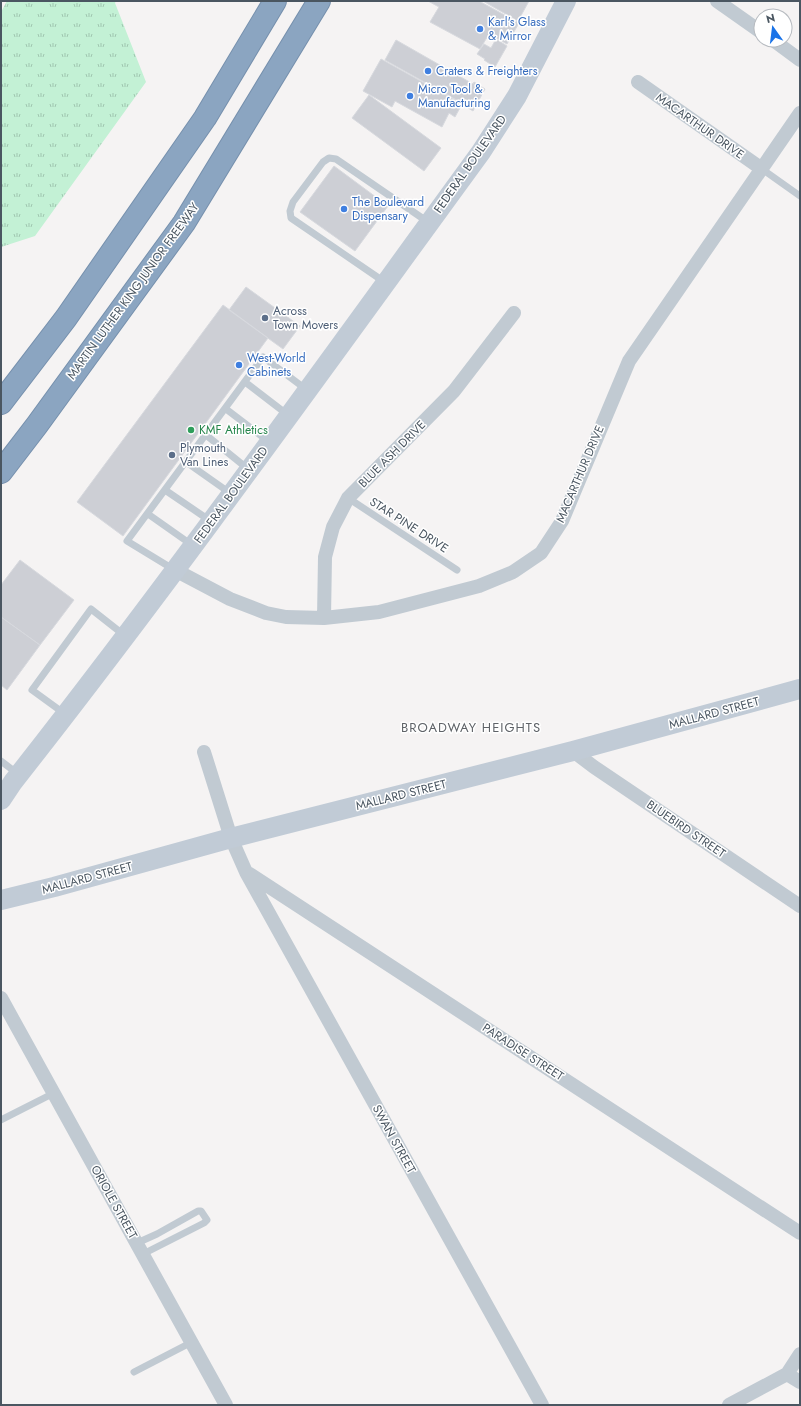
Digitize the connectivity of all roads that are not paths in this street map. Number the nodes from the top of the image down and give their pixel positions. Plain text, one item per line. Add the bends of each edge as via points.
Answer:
1 (275, 1) edge
2 (319, 1) edge
3 (566, 1) edge
4 (717, 1) edge
5 (753, 26) edge
6 (784, 48) edge
7 (800, 60) edge
8 (638, 82) dead end
9 (800, 113) edge
10 (762, 169) junction
11 (800, 196) edge
12 (429, 223) junction
13 (386, 283) junction
14 (514, 313) dead end
15 (245, 382) junction
16 (307, 390) junction
17 (1, 404) edge
18 (226, 408) junction
19 (289, 416) junction
20 (206, 435) junction
21 (270, 442) junction
22 (186, 462) junction
23 (250, 470) junction
24 (1, 472) edge
25 (166, 490) junction
26 (232, 495) junction
27 (348, 498) junction
28 (148, 514) junction
29 (211, 522) junction
30 (193, 546) junction
31 (175, 570) junction
32 (457, 570) dead end
33 (324, 618) junction
34 (126, 636) junction
35 (800, 689) edge
36 (65, 714) junction
37 (573, 751) junction
38 (204, 752) dead end
39 (1, 761) edge
40 (18, 774) junction
41 (1, 800) edge
42 (231, 838) junction
43 (246, 872) junction
44 (1, 900) edge
45 (800, 906) edge
46 (1, 998) edge
47 (54, 1093) junction
48 (1, 1120) edge
49 (800, 1233) edge
50 (140, 1249) junction
51 (192, 1342) junction
52 (800, 1354) edge
53 (134, 1372) dead end
54 (787, 1374) junction
55 (800, 1382) edge
56 (226, 1405) edge
57 (542, 1405) edge
58 (728, 1405) edge

1 - 17 highway via 200,124 66,318
2 - 24 highway, MARTIN LUTHER KING JUNIOR FREEWAY via 184,224
3 - 12 main road, FEDERAL BOULEVARD via 517,96 481,152
4 - 5 street
6 - 7 street
8 - 10 street, MACARTHUR DRIVE
9 - 10 street, MACARTHUR DRIVE
10 - 11 lane
10 - 33 street, MACARTHUR DRIVE via 629,362 562,521 541,553 513,572 479,586 379,612
12 - 13 main road, FEDERAL BOULEVARD
12 - 13 lane via 336,159 329,158 323,162 293,202 291,218
13 - 16 main road, FEDERAL BOULEVARD
14 - 27 street, BLUE ASH DRIVE via 454,391
15 - 16 lane via 264,357
15 - 18 lane
15 - 19 lane
16 - 19 main road, FEDERAL BOULEVARD
18 - 20 lane
18 - 21 lane
19 - 21 main road, FEDERAL BOULEVARD
20 - 22 lane
20 - 23 lane
21 - 23 main road, FEDERAL BOULEVARD
22 - 25 lane
22 - 26 lane
23 - 26 main road, FEDERAL BOULEVARD
25 - 28 lane
25 - 29 lane
26 - 29 main road, FEDERAL BOULEVARD
27 - 32 lane, STAR PINE DRIVE
27 - 33 street, BLUE ASH DRIVE via 332,527 325,557
28 - 30 lane
28 - 31 lane via 127,541
29 - 30 main road, FEDERAL BOULEVARD
30 - 31 main road, FEDERAL BOULEVARD
31 - 33 street, MACARTHUR DRIVE via 230,599 266,613 286,617
31 - 34 main road, FEDERAL BOULEVARD
34 - 36 main road, FEDERAL BOULEVARD
34 - 36 lane via 91,609 32,690
35 - 37 main road, MALLARD STREET
36 - 40 main road, FEDERAL BOULEVARD
37 - 42 main road, MALLARD STREET
37 - 45 street, BLUEBIRD STREET
38 - 42 street, SWAN STREET
39 - 40 lane
40 - 41 main road, FEDERAL BOULEVARD
42 - 43 street, SWAN STREET
42 - 44 main road, MALLARD STREET
43 - 49 street, PARADISE STREET
43 - 57 street, SWAN STREET
46 - 47 street, ORIOLE STREET
47 - 48 lane
47 - 50 street, ORIOLE STREET
50 - 50 lane via 157,1234 198,1211 201,1210 207,1220
50 - 51 street, ORIOLE STREET
51 - 53 lane
51 - 56 street, ORIOLE STREET
52 - 54 street
54 - 55 street
54 - 58 street

